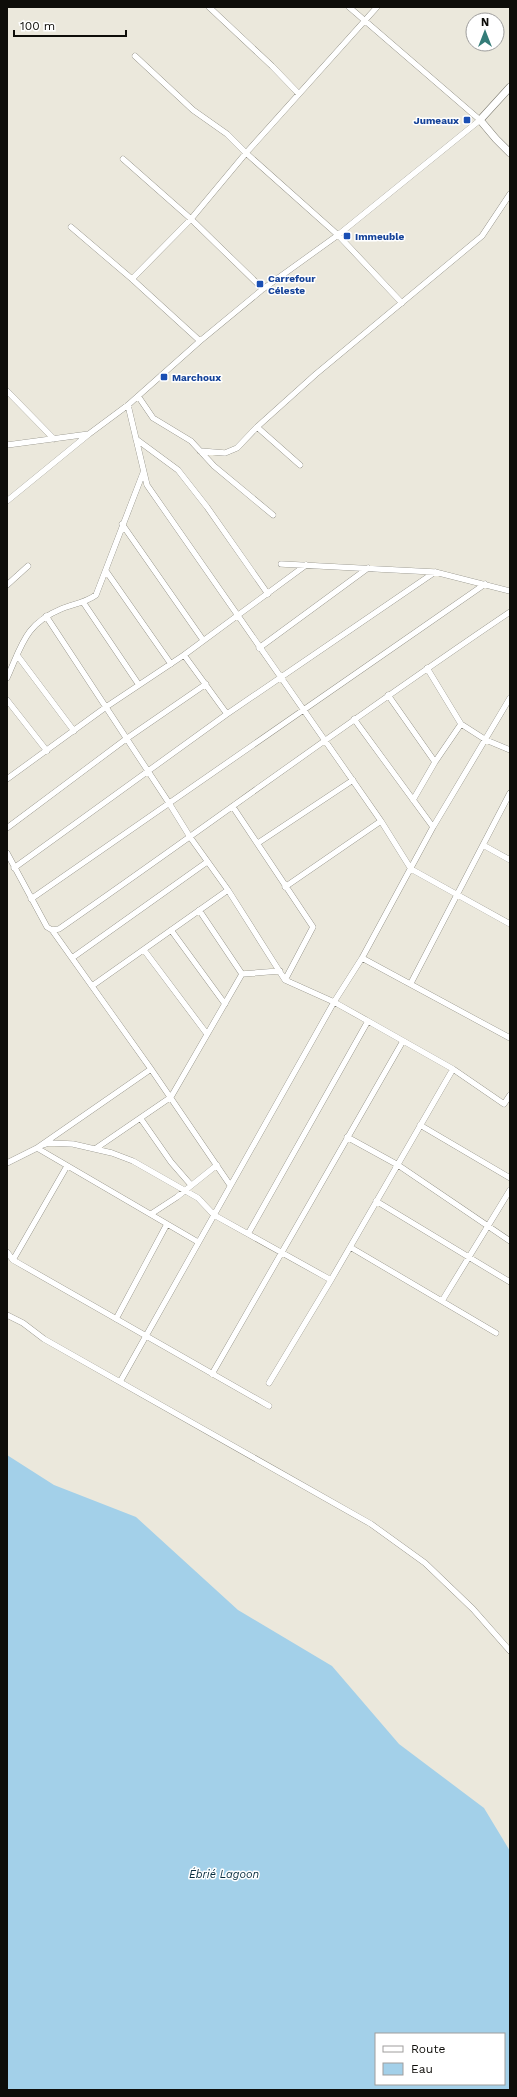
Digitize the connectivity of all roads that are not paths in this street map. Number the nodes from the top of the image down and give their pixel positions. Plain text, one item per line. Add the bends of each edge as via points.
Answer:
1 (209, 7) edge
2 (349, 7) edge
3 (377, 7) edge
4 (366, 21) junction
5 (135, 56) dead end
6 (510, 87) edge
7 (298, 93) junction
8 (480, 120) junction
9 (246, 153) junction
10 (510, 153) edge
11 (123, 159) dead end
12 (510, 194) edge
13 (191, 219) junction
14 (71, 227) dead end
15 (338, 235) junction
16 (132, 279) junction
17 (263, 289) junction
18 (402, 303) junction
19 (200, 341) junction
20 (7, 391) edge
21 (138, 396) junction
22 (128, 405) junction
23 (257, 427) junction
24 (89, 434) junction
25 (54, 439) junction
26 (136, 439) junction
27 (7, 445) edge
28 (200, 451) junction
29 (300, 465) dead end
30 (144, 473) junction
31 (8, 500) edge
32 (273, 516) dead end
33 (122, 524) junction
34 (281, 564) dead end
35 (28, 566) dead end
36 (306, 566) junction
37 (368, 568) junction
38 (106, 570) junction
39 (434, 572) junction
40 (7, 584) edge
41 (485, 584) junction
42 (510, 591) edge
43 (268, 594) junction
44 (83, 602) junction
45 (510, 612) edge
46 (46, 616) junction
47 (238, 616) junction
48 (203, 640) junction
49 (259, 648) junction
50 (17, 655) junction
51 (184, 655) junction
52 (171, 664) junction
53 (427, 668) junction
54 (7, 678) edge
55 (280, 678) junction
56 (206, 684) junction
57 (139, 685) junction
58 (388, 695) junction
59 (510, 698) edge
60 (7, 700) edge
61 (106, 706) junction
62 (303, 709) junction
63 (227, 714) junction
64 (354, 719) junction
65 (461, 724) junction
66 (74, 731) junction
67 (126, 739) junction
68 (325, 740) junction
69 (486, 740) junction
70 (510, 750) edge
71 (47, 751) junction
72 (435, 762) junction
73 (7, 770) edge
74 (147, 771) junction
75 (9, 777) edge
76 (353, 780) junction
77 (510, 794) edge
78 (413, 800) junction
79 (508, 802) edge
80 (169, 803) junction
81 (233, 807) junction
82 (381, 821) junction
83 (433, 827) junction
84 (7, 828) edge
85 (190, 838) junction
86 (258, 843) junction
87 (483, 845) junction
88 (7, 853) edge
89 (510, 860) edge
90 (207, 862) junction
91 (14, 868) junction
92 (411, 869) junction
93 (285, 887) junction
94 (228, 890) junction
95 (457, 894) junction
96 (32, 899) junction
97 (200, 910) junction
98 (510, 924) edge
99 (52, 930) junction
100 (171, 930) junction
101 (144, 950) junction
102 (72, 958) junction
103 (362, 958) junction
104 (280, 971) junction
105 (242, 974) junction
106 (285, 980) junction
107 (411, 983) junction
108 (92, 986) junction
109 (334, 1002) junction
110 (225, 1004) junction
111 (368, 1021) junction
112 (207, 1034) junction
113 (510, 1038) edge
114 (403, 1041) junction
115 (151, 1069) junction
116 (453, 1069) junction
117 (510, 1095) edge
118 (171, 1097) junction
119 (141, 1119) junction
120 (420, 1125) junction
121 (347, 1136) junction
122 (38, 1147) junction
123 (95, 1149) junction
124 (7, 1163) edge
125 (216, 1165) junction
126 (398, 1165) junction
127 (68, 1166) junction
128 (510, 1178) edge
129 (191, 1185) junction
130 (230, 1185) junction
131 (185, 1189) junction
132 (510, 1190) edge
133 (376, 1202) junction
134 (151, 1214) junction
135 (214, 1215) junction
136 (167, 1224) junction
137 (488, 1226) junction
138 (248, 1234) junction
139 (510, 1241) edge
140 (198, 1242) junction
141 (350, 1247) junction
142 (7, 1252) edge
143 (281, 1252) junction
144 (469, 1257) junction
145 (12, 1260) junction
146 (331, 1280) junction
147 (510, 1282) edge
148 (442, 1301) junction
149 (7, 1315) edge
150 (116, 1319) junction
151 (496, 1333) dead end
152 (146, 1336) junction
153 (212, 1374) junction
154 (120, 1382) junction
155 (269, 1383) dead end
156 (269, 1406) dead end
157 (510, 1651) edge

1 - 7 street
2 - 4 street
3 - 4 street
4 - 7 street
4 - 8 street
5 - 9 street via 192,110 227,134
6 - 8 street
7 - 9 street
8 - 10 street
8 - 15 street
9 - 13 street
9 - 15 street
11 - 13 street
12 - 18 street via 482,236
13 - 16 street
13 - 17 street
14 - 16 street
15 - 17 street
15 - 18 street
16 - 19 street
17 - 19 street
18 - 23 street
19 - 21 street
20 - 25 street
21 - 22 street
21 - 28 street via 153,418 191,441
22 - 24 street
22 - 26 street
23 - 28 street via 237,448 225,453
23 - 29 street
24 - 25 street
24 - 31 street
25 - 27 street
26 - 30 street
26 - 43 street via 178,470
28 - 32 street
30 - 33 street
30 - 47 street via 147,485
33 - 38 street
33 - 48 street
34 - 36 street
35 - 40 street
36 - 37 street
36 - 43 street
37 - 39 street
37 - 49 street
38 - 44 street via 96,595
38 - 52 street
39 - 41 street
39 - 55 street
41 - 42 street
41 - 62 street
43 - 47 street
44 - 46 street
44 - 57 street
45 - 53 street
46 - 50 street via 35,623
46 - 61 street
47 - 48 street
47 - 49 street
48 - 51 street
49 - 55 street
50 - 54 street
50 - 66 street
51 - 52 street
51 - 56 street
52 - 57 street
53 - 58 street
53 - 65 street
55 - 62 street
55 - 63 street
56 - 63 street
56 - 67 street
57 - 61 street
58 - 64 street
58 - 72 street
59 - 69 street
60 - 71 street
61 - 66 street
61 - 67 street
62 - 68 street
62 - 80 street
63 - 74 street
64 - 68 street
64 - 78 street
65 - 69 street
65 - 72 street
66 - 71 street
67 - 74 street
67 - 84 street
68 - 76 street
68 - 81 street
69 - 70 street
69 - 83 street
71 - 75 street
72 - 78 street
73 - 75 street
74 - 80 street
74 - 91 street
76 - 82 street
76 - 86 street
77 - 79 street
78 - 83 street
79 - 87 street
80 - 85 street
80 - 96 street
81 - 85 street
81 - 86 street
82 - 92 street
82 - 93 street
83 - 92 street
85 - 90 street
85 - 99 street via 59,929
86 - 93 street
87 - 89 street
87 - 95 street
88 - 91 street
90 - 94 street
90 - 102 street
91 - 96 street
92 - 95 street
92 - 103 street
93 - 106 street via 313,927
94 - 97 street
94 - 104 street
95 - 98 street
95 - 107 street
96 - 99 street via 47,928
97 - 100 street
97 - 105 street
99 - 102 street
100 - 101 street
100 - 110 street
101 - 108 street
101 - 112 street
102 - 108 street
103 - 107 street
103 - 109 street
104 - 105 street
104 - 106 street
105 - 110 street
106 - 109 street
107 - 113 street
108 - 115 street
109 - 111 street
109 - 130 street
110 - 112 street
111 - 114 street
111 - 138 street
112 - 118 street
114 - 116 street
114 - 121 street
115 - 118 street
115 - 122 street
116 - 117 street via 504,1104
116 - 120 street
118 - 119 street
118 - 125 street
119 - 123 street
119 - 129 street via 171,1162
120 - 126 street
120 - 128 street
121 - 126 street
121 - 143 street
122 - 123 street via 59,1143
122 - 124 street
122 - 127 street
123 - 131 street via 133,1161
125 - 129 street
125 - 130 street
126 - 133 street
126 - 137 street
127 - 134 street
127 - 145 street
129 - 131 street
130 - 135 street
131 - 134 street
131 - 135 street
132 - 137 street
133 - 141 street
133 - 144 street
134 - 136 street
135 - 138 street
135 - 140 street
136 - 140 street
136 - 150 street
137 - 139 street
137 - 144 street
138 - 143 street
140 - 152 street
141 - 146 street
141 - 148 street
142 - 145 street
143 - 146 street
143 - 153 street
144 - 147 street
144 - 148 street
145 - 150 street
146 - 155 street
148 - 151 street
149 - 154 street
150 - 152 street
152 - 153 street
152 - 154 street
153 - 156 street
154 - 157 street via 371,1524 425,1563 473,1609

